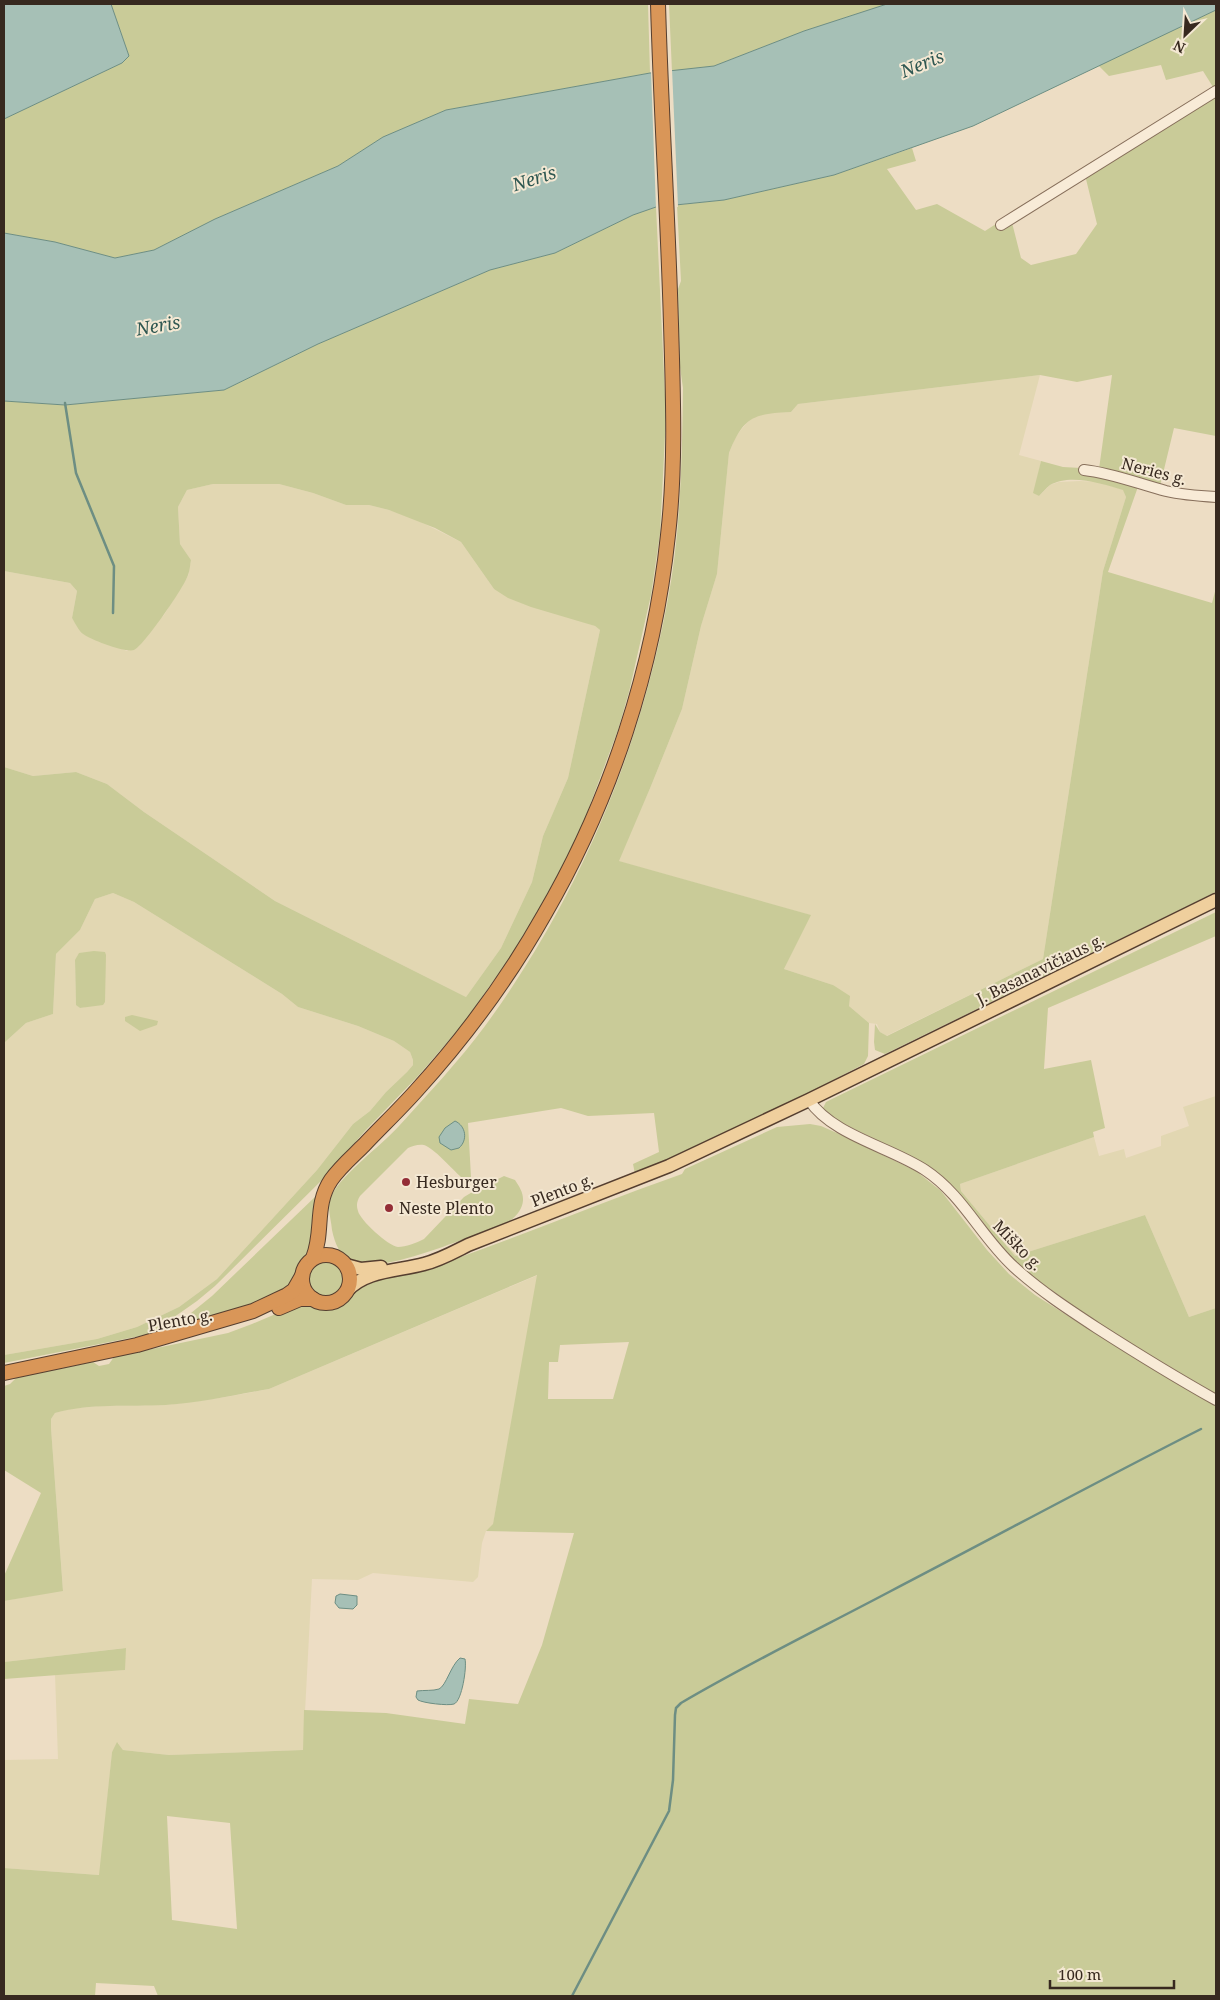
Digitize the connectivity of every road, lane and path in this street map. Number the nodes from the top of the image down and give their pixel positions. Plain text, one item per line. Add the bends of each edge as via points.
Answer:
1 (658, 11) edge
2 (1216, 91) edge
3 (1001, 225) dead end
4 (1084, 470) dead end
5 (1216, 497) edge
6 (1216, 900) edge
7 (809, 1100) junction
8 (324, 1194) junction
9 (468, 1245) junction
10 (313, 1258) junction
11 (342, 1261) junction
12 (302, 1276) junction
13 (347, 1291) junction
14 (313, 1298) junction
15 (137, 1345) junction
16 (4, 1373) edge
17 (1216, 1400) edge

1 - 8 highway via 673,422 668,535 662,578 628,723 605,790 580,847 502,984 434,1071 339,1171
2 - 3 street
4 - 5 street, Neries g. via 1106,473 1168,492
6 - 7 main road, J. Basanavičiaus g.
7 - 9 main road, Plento g. via 669,1166
7 - 17 street, Miško g. via 835,1125 908,1160 941,1182 965,1206 997,1250 1058,1302 1154,1366
8 - 10 highway via 320,1205 318,1245
8 - 11 highway via 328,1241
9 - 11 main road, Plento g. via 385,1266 361,1269
9 - 13 main road, Plento g. via 425,1264 364,1278
10 - 11 highway via 330,1255
10 - 12 highway
11 - 13 highway via 350,1278
12 - 14 highway via 304,1289
12 - 15 highway, Plento g. via 294,1290 253,1311
13 - 14 highway via 342,1297 328,1302
14 - 15 highway, Plento g. via 292,1301 221,1330
15 - 16 highway, Plento g.

